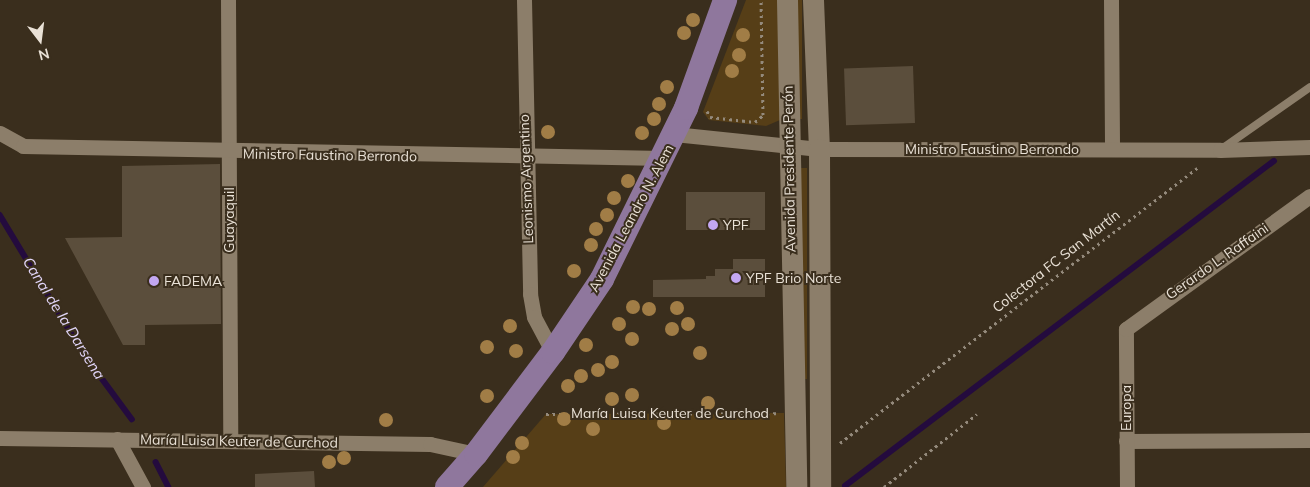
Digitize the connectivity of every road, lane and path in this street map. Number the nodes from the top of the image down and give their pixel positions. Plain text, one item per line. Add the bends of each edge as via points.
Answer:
1 (228, 0) edge
2 (524, 0) edge
3 (725, 0) edge
4 (761, 0) edge
5 (787, 0) edge
6 (813, 0) edge
7 (1111, 0) edge
8 (1310, 88) edge
9 (711, 100) dead end
10 (0, 133) edge
11 (674, 134) junction
12 (1310, 147) edge
13 (787, 148) junction
14 (1112, 148) junction
15 (819, 149) junction
16 (1220, 150) junction
17 (229, 153) junction
18 (663, 158) junction
19 (524, 159) junction
20 (1310, 196) edge
21 (1126, 329) joint
22 (553, 352) junction
23 (794, 413) junction
24 (819, 413) junction
25 (546, 414) dead end
26 (977, 414) dead end
27 (0, 438) edge
28 (117, 439) junction
29 (230, 440) junction
30 (1310, 440) edge
31 (1126, 442) junction
32 (476, 454) junction
33 (819, 459) junction
34 (144, 487) edge
35 (447, 487) edge
36 (796, 487) edge
37 (820, 487) edge
38 (884, 487) edge
39 (1127, 487) edge

1 - 17 street, Guayaquil
2 - 19 street, Leonismo Argentino
3 - 11 main road, Avenida Leandro N. Alem
4 - 9 path via 763,115 755,122 710,117 707,110
5 - 13 main road, Avenida Presidente Perón
6 - 15 main road, Avenida Presidente Perón
7 - 14 street
8 - 16 lane
10 - 17 street, Ministro Faustino Berrondo via 22,146
11 - 13 street, Ministro Faustino Berrondo
11 - 18 main road, Avenida Leandro N. Alem
12 - 16 street, Ministro Faustino Berrondo
13 - 15 street, Ministro Faustino Berrondo
13 - 23 main road, Avenida Presidente Perón
14 - 15 street, Ministro Faustino Berrondo
14 - 16 street, Ministro Faustino Berrondo
15 - 24 main road, Avenida Presidente Perón
16 - 33 path, Colectora FC San Martín
17 - 19 street, Ministro Faustino Berrondo
17 - 29 street, Guayaquil
18 - 19 street, Ministro Faustino Berrondo
18 - 22 main road, Avenida Leandro N. Alem via 602,279
19 - 22 street, Leonismo Argentino via 530,294 534,317
20 - 21 street, Gerardo L. Raffaini
21 - 31 street, Europa
22 - 32 main road, Avenida Leandro N. Alem
23 - 24 main road
23 - 25 path, María Luisa Keuter de Curchod
23 - 36 main road, Avenida Presidente Perón
24 - 33 main road, Avenida Presidente Perón
26 - 38 path
27 - 28 street, María Luisa Keuter de Curchod
28 - 29 street, María Luisa Keuter de Curchod
28 - 34 street
29 - 32 street, María Luisa Keuter de Curchod via 430,444
30 - 31 street
31 - 39 street, Europa
32 - 35 main road, Avenida Leandro N. Alem
33 - 37 main road, Avenida Presidente Perón

